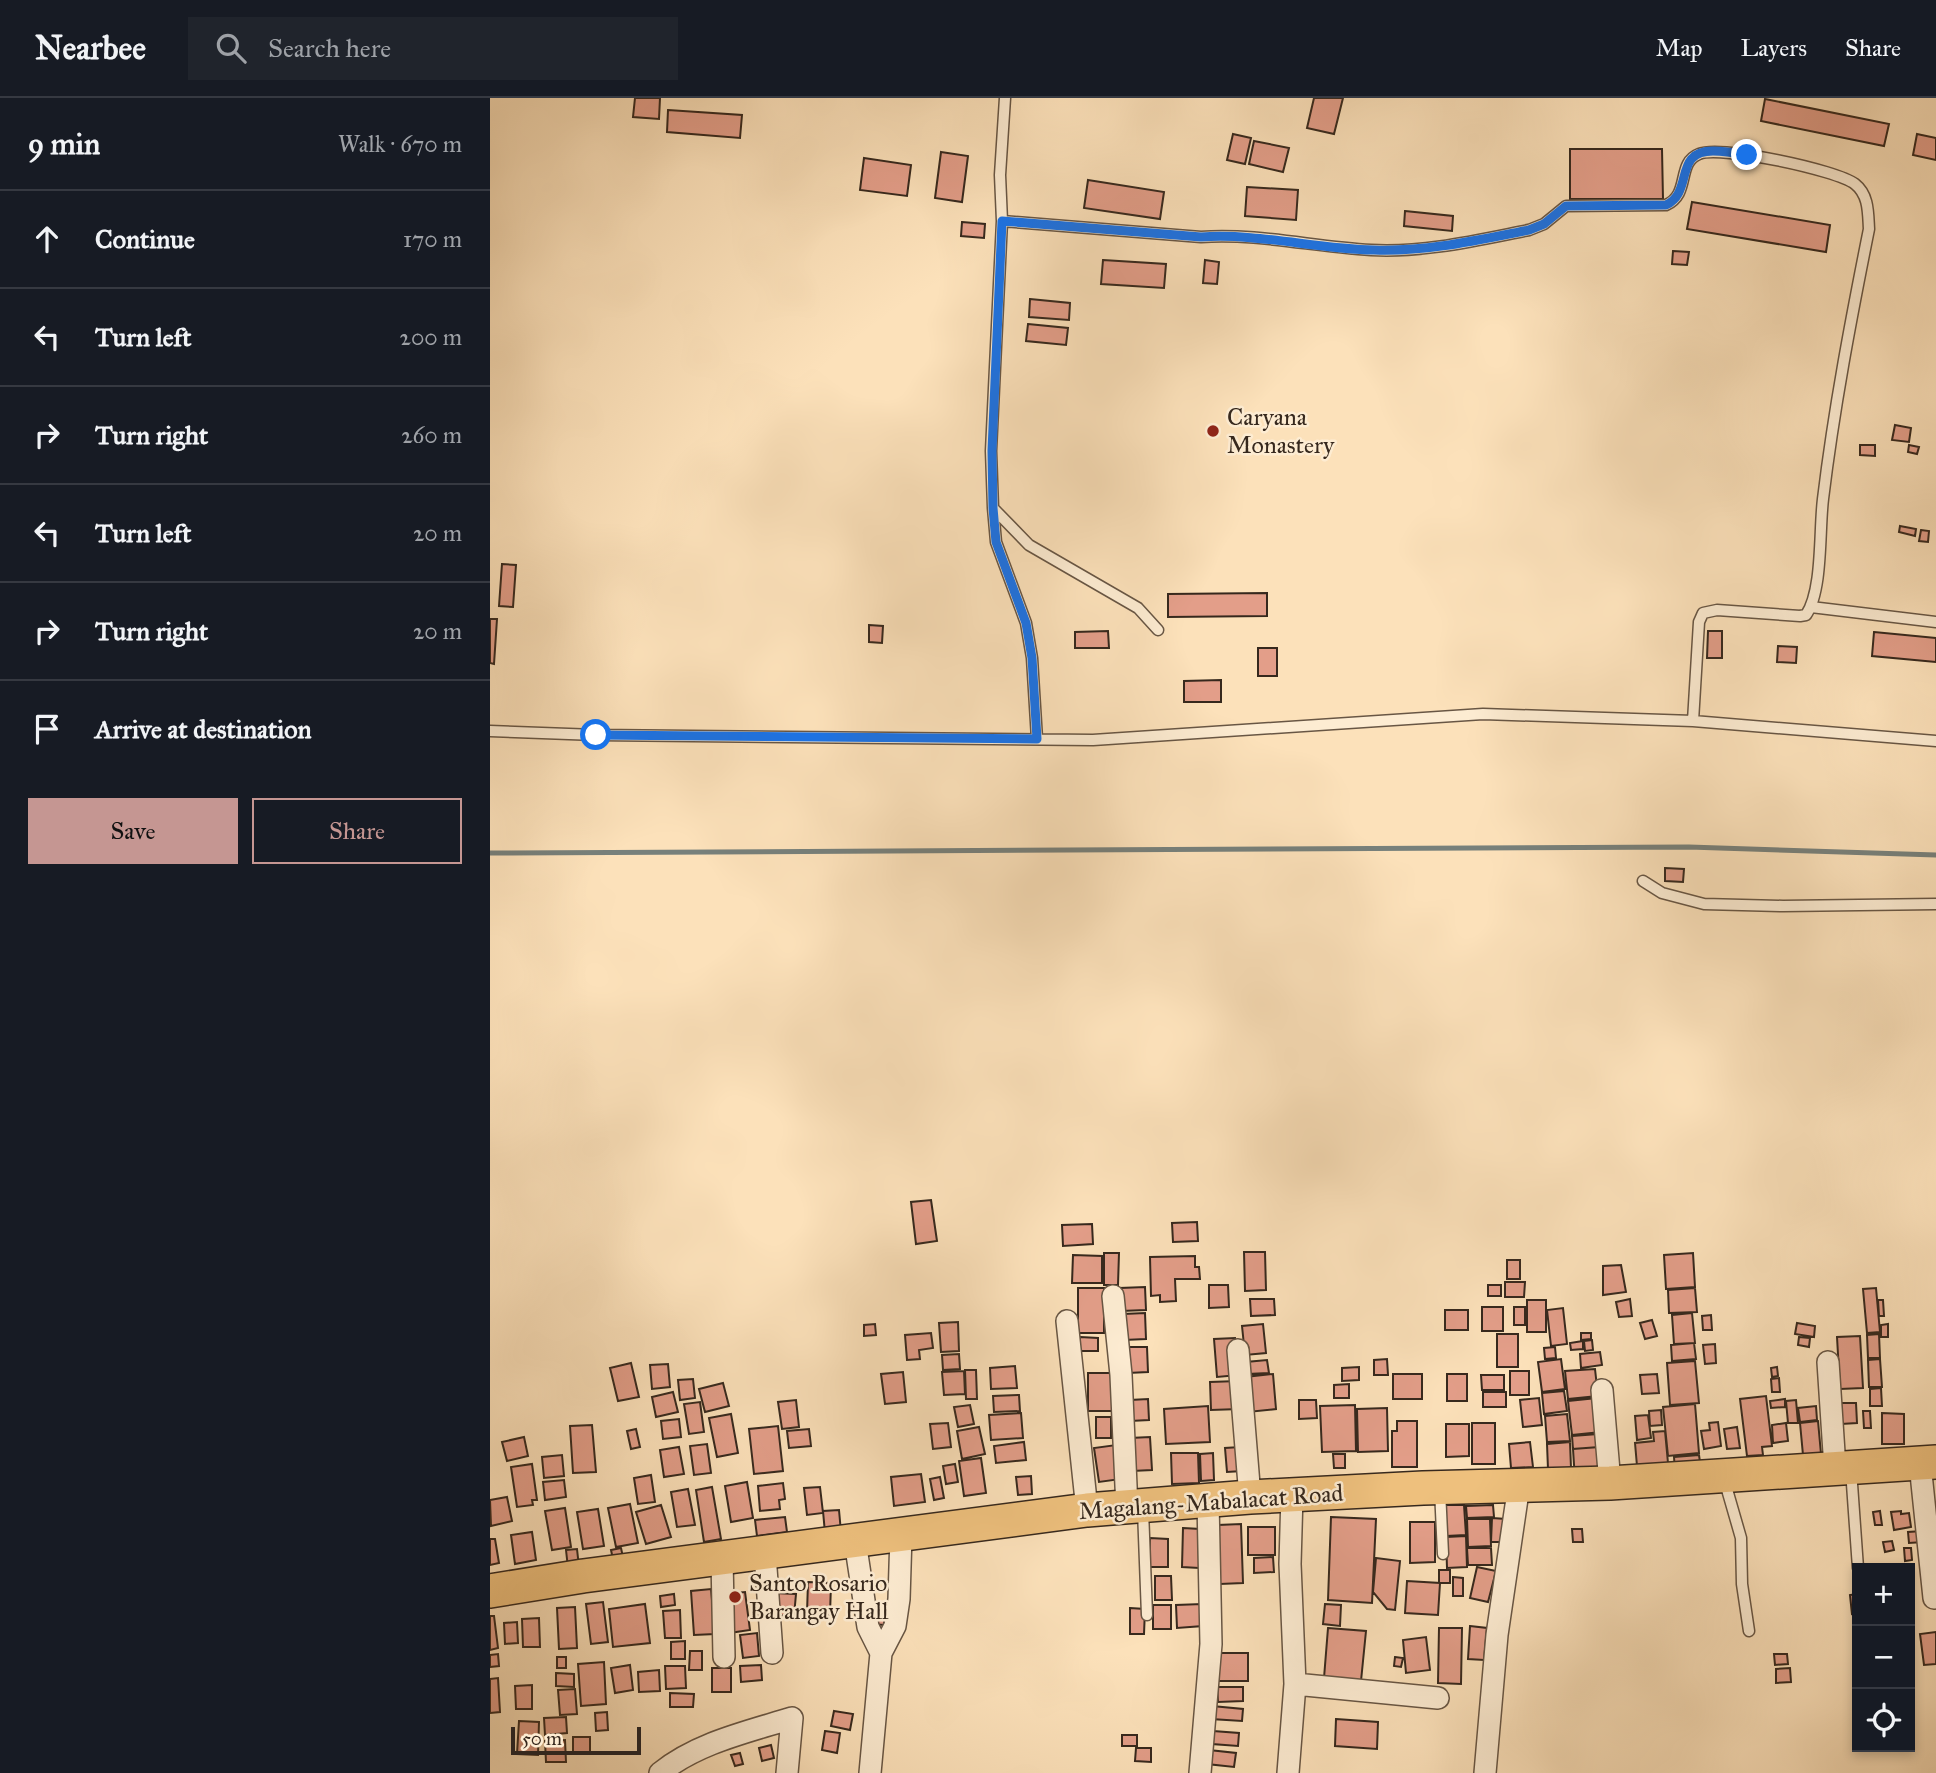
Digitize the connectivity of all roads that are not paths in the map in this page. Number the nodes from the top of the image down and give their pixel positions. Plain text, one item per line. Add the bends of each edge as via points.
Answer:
1 (1005, 98) edge
2 (1002, 221) junction
3 (993, 508) junction
4 (1811, 607) junction
5 (1936, 622) edge
6 (1158, 630) dead end
7 (1693, 721) junction
8 (490, 731) edge
9 (1037, 739) junction
10 (1936, 741) edge
11 (1643, 881) dead end
12 (1936, 904) edge
13 (1113, 1296) dead end
14 (1067, 1321) dead end
15 (1238, 1350) dead end
16 (1829, 1362) dead end
17 (1602, 1390) dead end
18 (1928, 1463) edge
19 (1843, 1468) junction
20 (1723, 1476) junction
21 (1610, 1483) junction
22 (1519, 1485) junction
23 (1440, 1487) junction
24 (1292, 1495) junction
25 (1250, 1497) junction
26 (1208, 1501) junction
27 (1135, 1507) junction
28 (1087, 1510) junction
29 (901, 1535) junction
30 (855, 1541) junction
31 (1443, 1553) dead end
32 (765, 1554) junction
33 (722, 1559) junction
34 (1857, 1563) edge
35 (490, 1591) edge
36 (1934, 1598) dead end
37 (899, 1599) junction
38 (864, 1601) junction
39 (1147, 1615) dead end
40 (1749, 1631) dead end
41 (772, 1653) dead end
42 (881, 1653) junction
43 (724, 1657) dead end
44 (1295, 1684) junction
45 (1438, 1698) dead end
46 (660, 1773) edge
47 (787, 1773) edge
48 (870, 1773) edge
49 (1200, 1773) edge
50 (1288, 1773) edge
51 (1485, 1773) edge

1 - 2 lane
2 - 3 lane
2 - 4 lane via 1404,250 1529,230 1566,206 1666,205 1679,195 1691,159 1711,150 1840,176 1862,191 1868,229 1840,375
3 - 6 lane via 1029,545 1138,608
3 - 9 lane via 996,542 1026,623
4 - 5 lane
4 - 7 lane via 1800,616 1717,610 1703,614
7 - 9 lane via 1483,714 1093,740
7 - 10 lane
8 - 9 lane
11 - 12 lane via 1662,893 1704,904
13 - 27 street
14 - 28 street
15 - 25 street
16 - 19 street
17 - 21 street
18 - 19 main road, Magalang-Mabalacat Road
18 - 36 street
19 - 20 main road, Magalang-Mabalacat Road
19 - 34 lane
20 - 21 main road, Magalang-Mabalacat Road
20 - 40 lane via 1741,1538
21 - 22 main road, Magalang-Mabalacat Road
22 - 23 main road, Magalang-Mabalacat Road
22 - 51 street via 1497,1635
23 - 24 main road, Magalang-Mabalacat Road
23 - 31 lane
24 - 25 main road, Magalang-Mabalacat Road
24 - 44 street
25 - 26 main road, Magalang-Mabalacat Road
26 - 27 main road, Magalang-Mabalacat Road
26 - 49 street via 1211,1644
27 - 28 main road, Magalang-Mabalacat Road
27 - 39 lane
28 - 29 main road, Magalang-Mabalacat Road
29 - 30 main road, Magalang-Mabalacat Road
29 - 37 street
30 - 32 main road, Magalang-Mabalacat Road
30 - 38 street
32 - 33 main road, Magalang-Mabalacat Road
32 - 41 street
33 - 35 main road, Magalang-Mabalacat Road
33 - 43 street
37 - 38 street
37 - 42 street via 895,1626
38 - 42 street via 868,1627
42 - 48 street
44 - 45 street
44 - 50 street
46 - 47 street via 722,1740 792,1718

